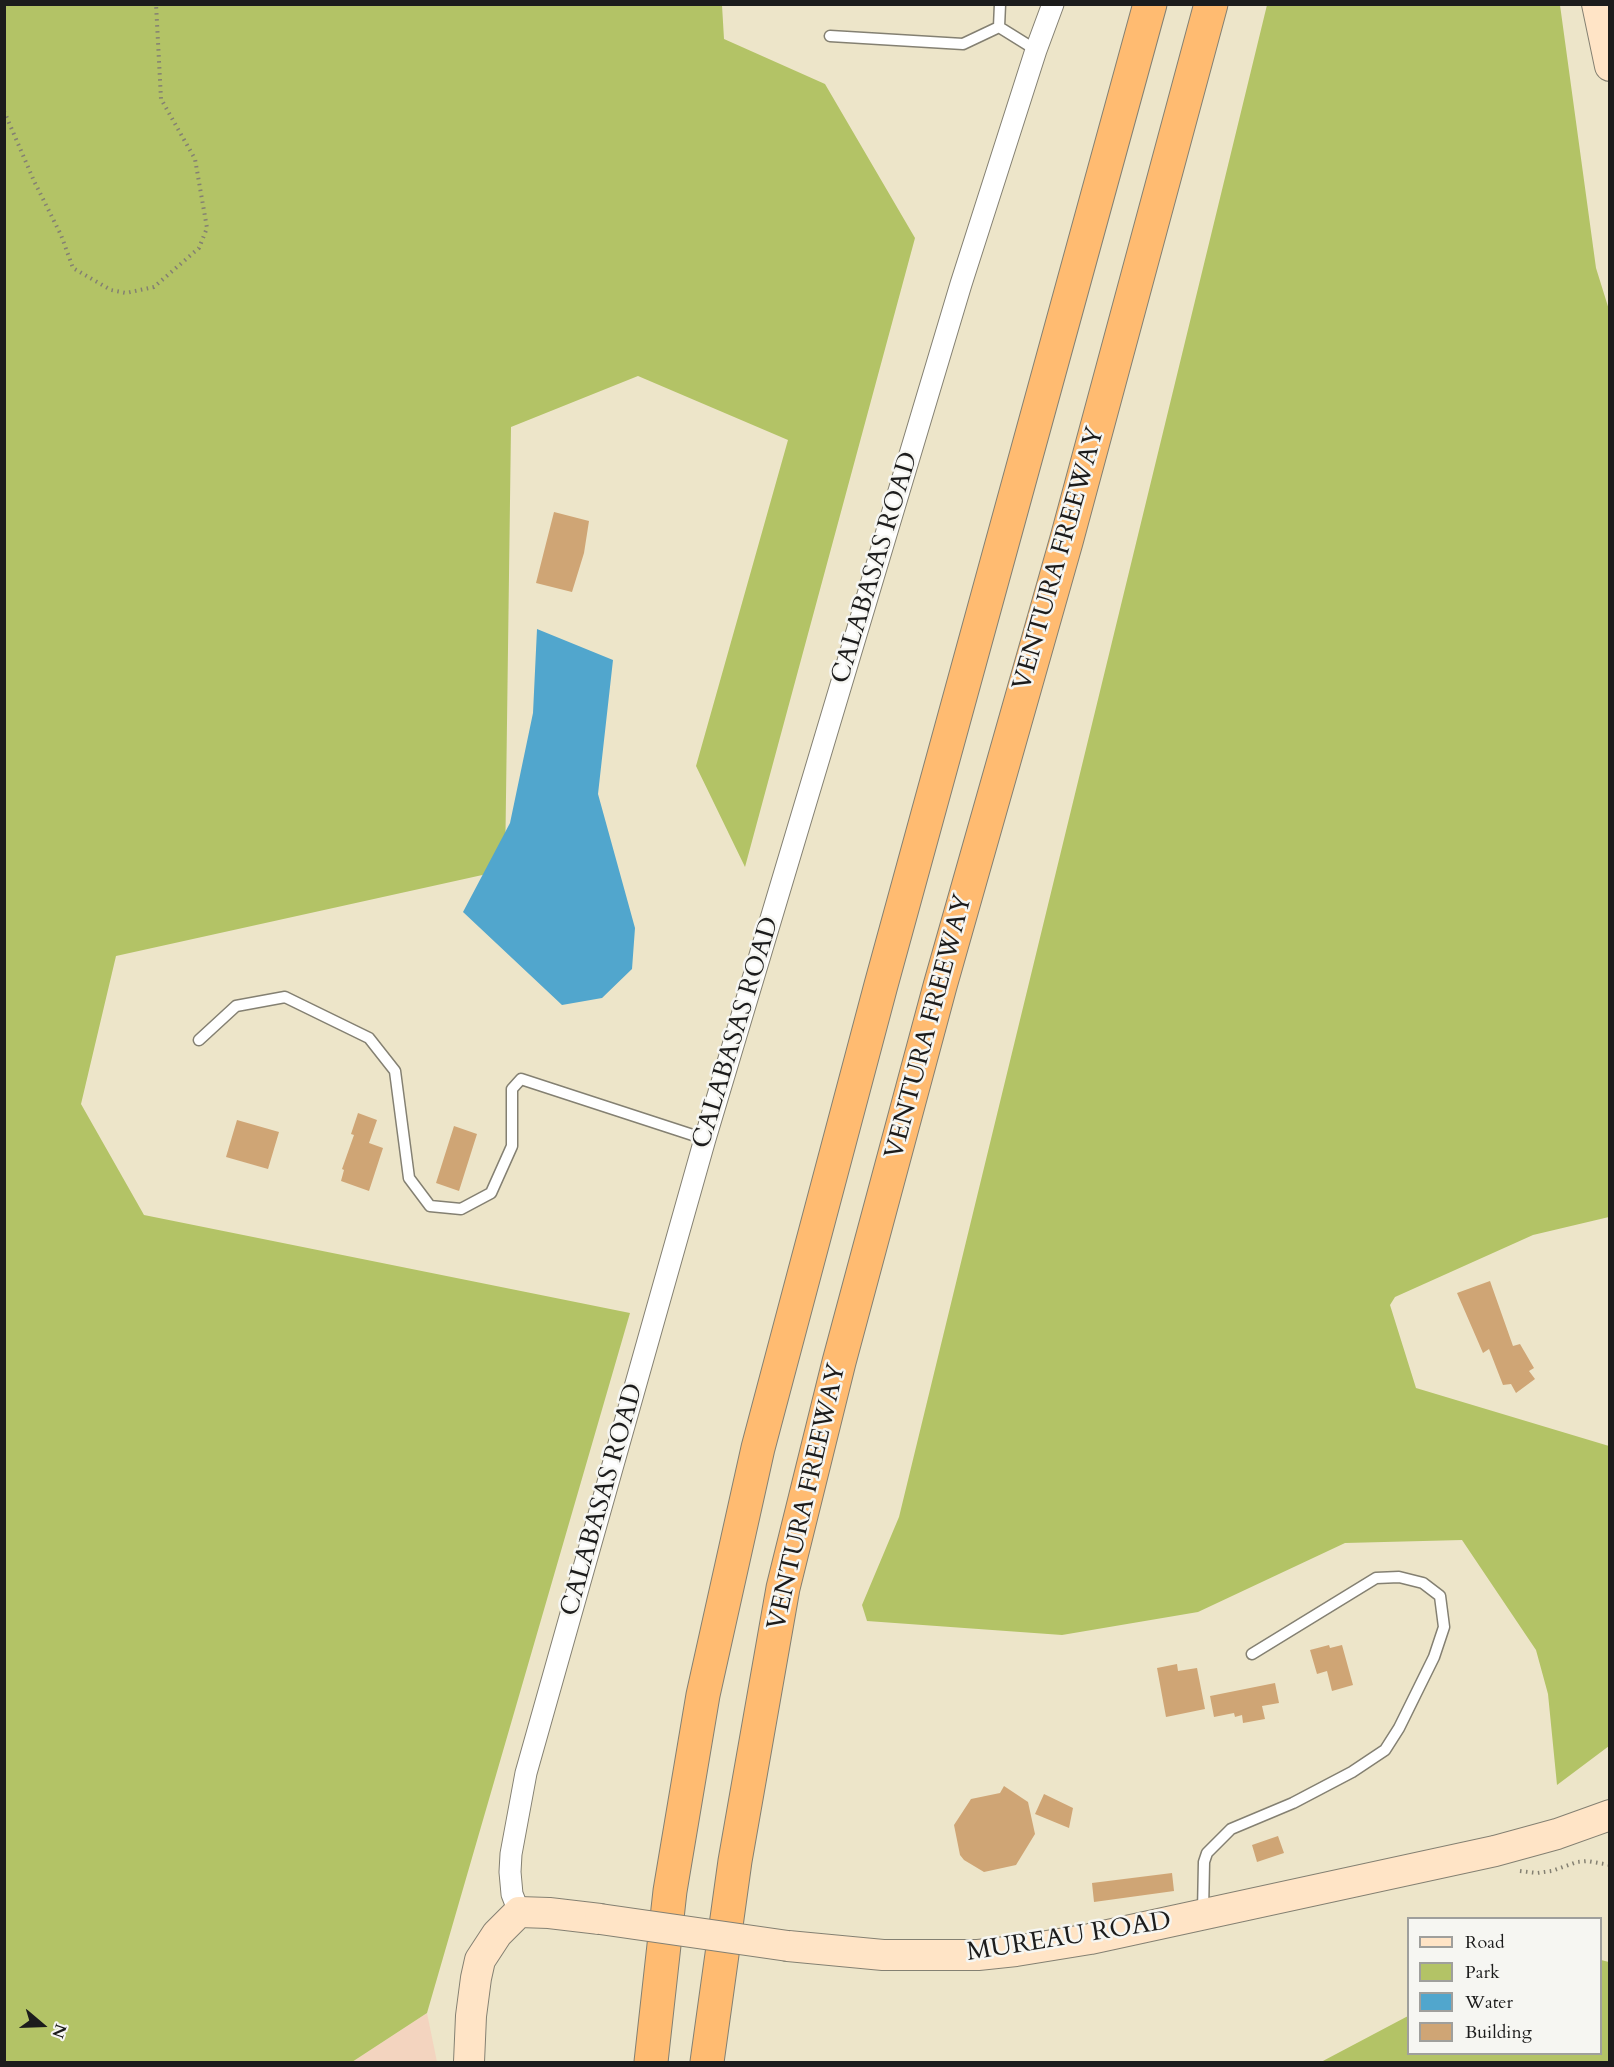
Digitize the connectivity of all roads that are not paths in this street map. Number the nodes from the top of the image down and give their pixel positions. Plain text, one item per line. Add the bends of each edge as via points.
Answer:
1 (1000, 4) edge
2 (1053, 4) edge
3 (1150, 4) edge
4 (1211, 4) edge
5 (1597, 4) edge
6 (999, 27) junction
7 (830, 36) dead end
8 (1036, 50) junction
9 (1610, 66) edge
10 (199, 1040) dead end
11 (705, 1139) junction
12 (1252, 1654) dead end
13 (1610, 1815) edge
14 (519, 1912) junction
15 (1203, 1916) junction
16 (469, 2062) edge
17 (651, 2062) edge
18 (707, 2062) edge

1 - 6 lane
2 - 8 street, CALABASAS ROAD
3 - 17 highway via 758,1448 703,1695 670,1891
4 - 18 highway, VENTURA FREEWAY via 1066,542 936,998 783,1588 735,1861
5 - 9 main road
6 - 7 lane via 963,44
6 - 8 lane
8 - 11 street, CALABASAS ROAD via 961,284
10 - 11 lane via 236,1006 285,997 369,1038 395,1071 409,1178 430,1206 461,1209 491,1192 512,1146 512,1089 521,1079
11 - 14 street, CALABASAS ROAD via 526,1773 510,1872
12 - 15 lane via 1376,1578 1399,1577 1423,1583 1440,1596 1444,1627 1434,1657 1385,1750 1353,1772 1293,1803 1231,1829 1204,1862
13 - 15 main road, MUREAU ROAD via 1495,1851
14 - 15 main road, MUREAU ROAD, bridge via 883,1955 978,1955 1090,1940
14 - 16 main road via 497,1934 480,1960

